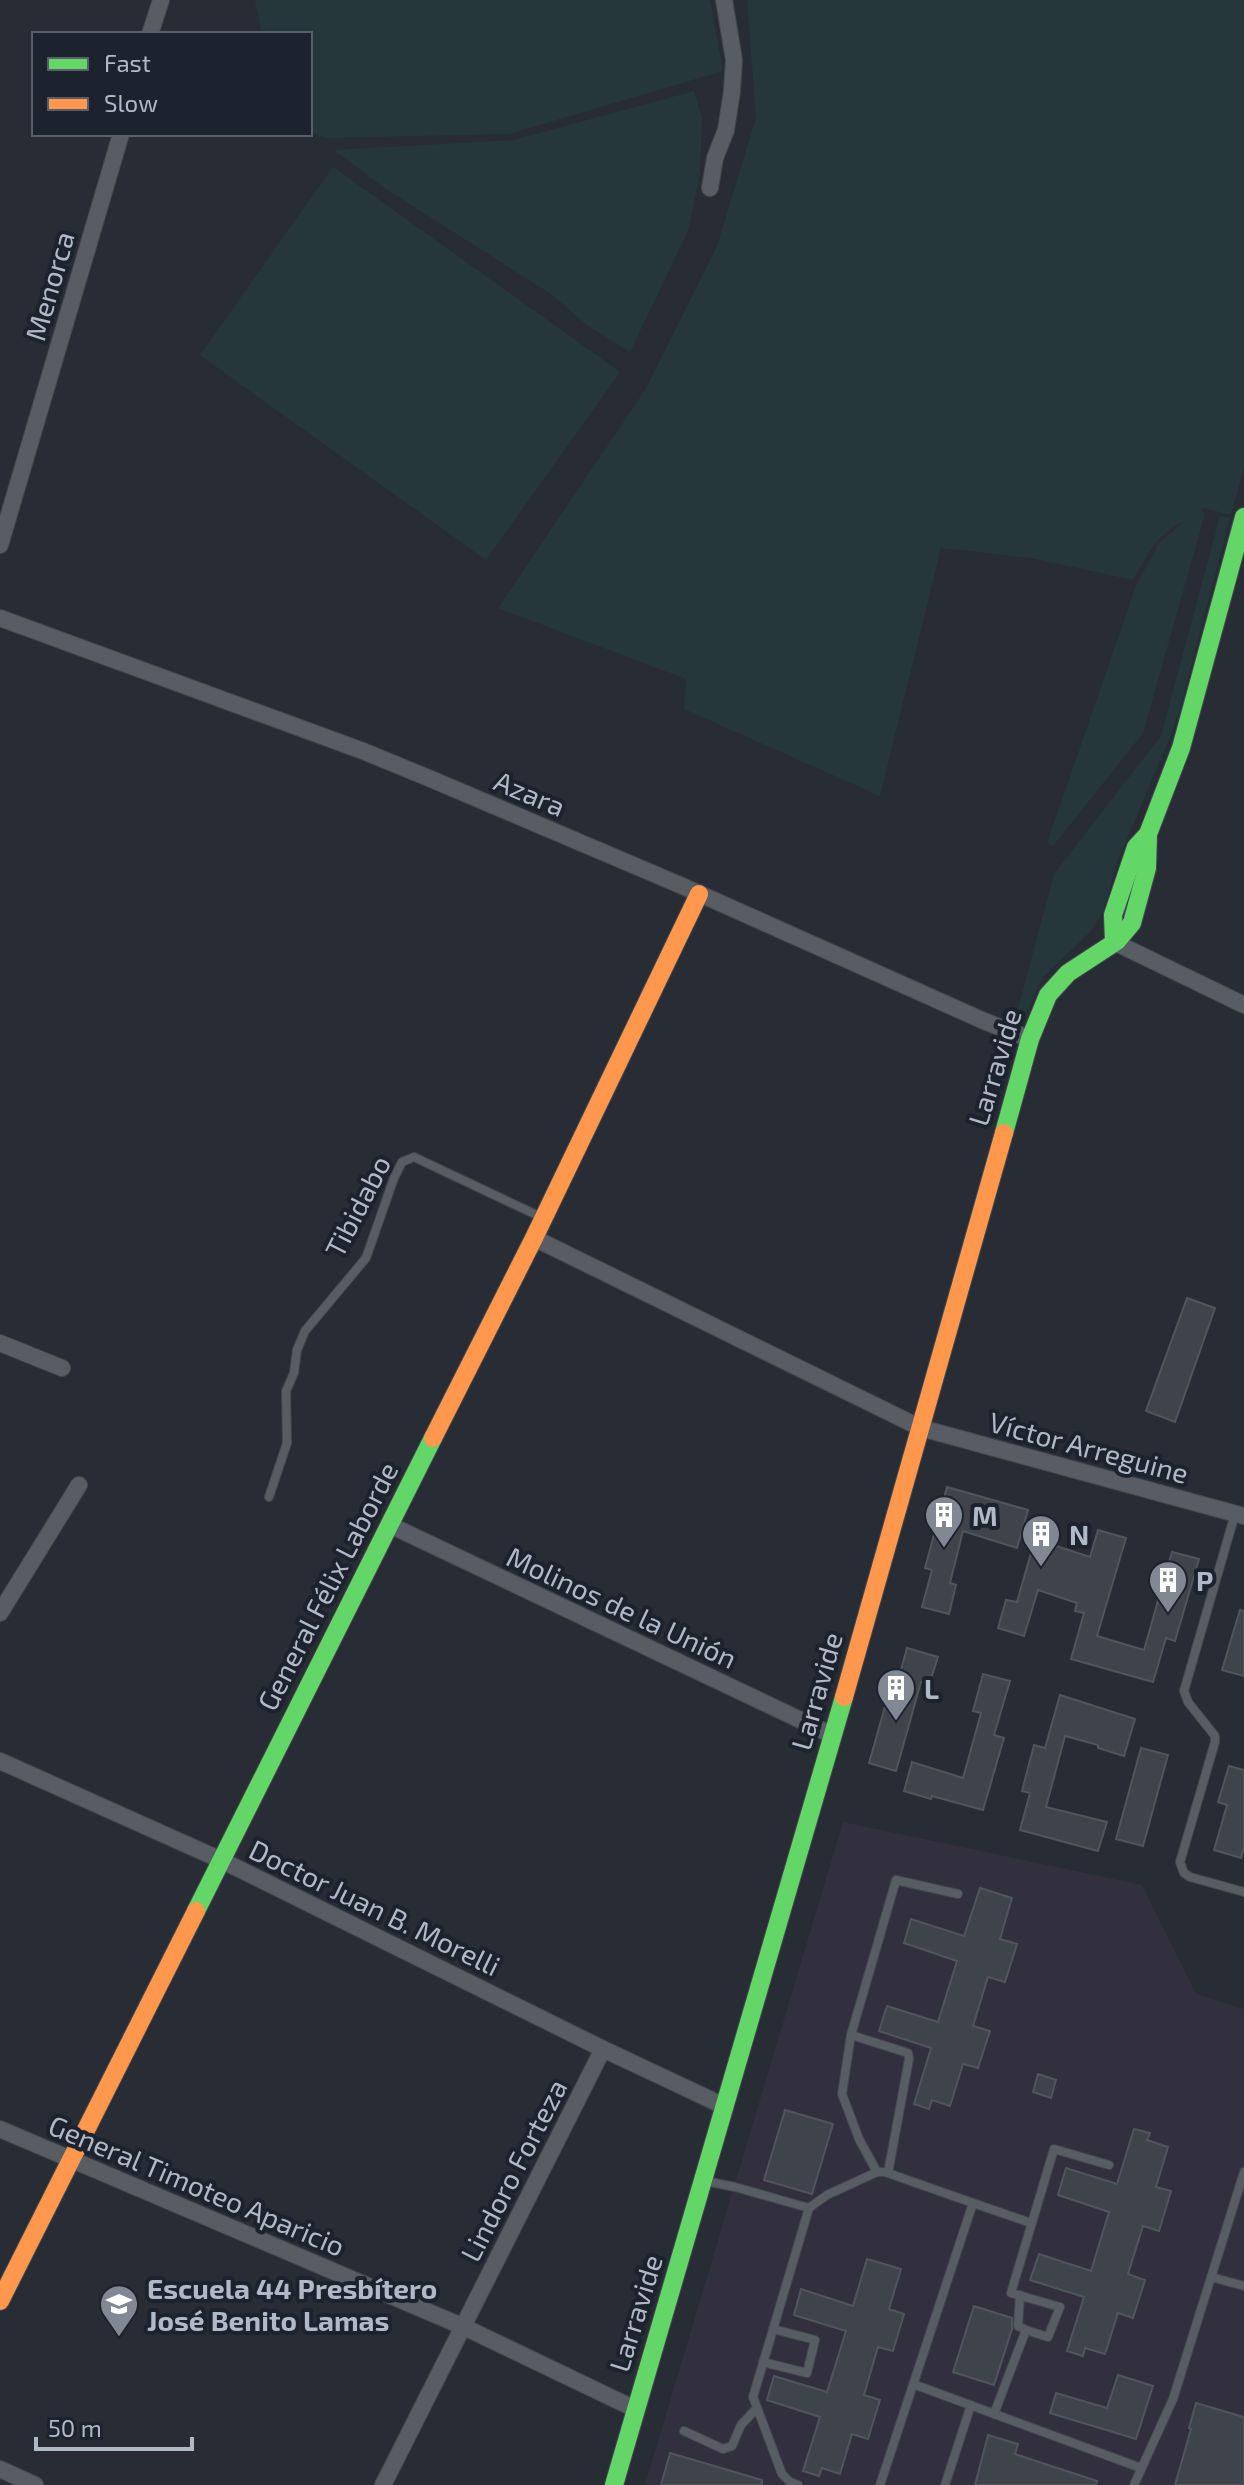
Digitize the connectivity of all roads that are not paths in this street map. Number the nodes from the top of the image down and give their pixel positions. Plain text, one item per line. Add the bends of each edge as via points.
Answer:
1 (161, 0) edge
2 (724, 0) edge
3 (151, 32) edge
4 (120, 136) edge
5 (710, 188) dead end
6 (1244, 517) edge
7 (0, 545) edge
8 (1239, 553) edge
9 (0, 618) edge
10 (699, 894) junction
11 (1114, 942) junction
12 (1244, 1005) edge
13 (1030, 1039) junction
14 (543, 1218) junction
15 (534, 1238) junction
16 (0, 1343) edge
17 (62, 1368) dead end
18 (921, 1428) junction
19 (79, 1485) dead end
20 (269, 1497) dead end
21 (1240, 1515) edge
22 (390, 1525) junction
23 (0, 1613) edge
24 (832, 1735) junction
25 (0, 1761) edge
26 (221, 1860) junction
27 (1244, 1892) edge
28 (958, 1894) dead end
29 (851, 2035) junction
30 (603, 2049) junction
31 (724, 2106) junction
32 (0, 2129) edge
33 (72, 2159) junction
34 (1109, 2165) dead end
35 (877, 2172) junction
36 (1244, 2172) edge
37 (888, 2173) junction
38 (704, 2181) junction
39 (1241, 2192) edge
40 (973, 2203) junction
41 (809, 2208) junction
42 (1031, 2223) junction
43 (1211, 2277) junction
44 (1244, 2286) edge
45 (1020, 2295) junction
46 (0, 2301) edge
47 (464, 2327) junction
48 (773, 2329) junction
49 (1026, 2330) junction
50 (763, 2362) junction
51 (913, 2384) junction
52 (971, 2405) junction
53 (757, 2408) junction
54 (635, 2409) junction
55 (994, 2414) junction
56 (684, 2431) dead end
57 (1141, 2468) junction
58 (0, 2469) edge
59 (35, 2485) edge
60 (383, 2485) edge
61 (614, 2485) edge
62 (798, 2485) edge
63 (880, 2485) edge
64 (945, 2485) edge
65 (1134, 2485) edge

1 - 3 street
2 - 5 street via 734,60 732,91
4 - 7 street, Menorca
6 - 8 street, Larravide
8 - 11 street, Larravide via 1181,748 1148,834 1151,849 1139,904 1125,933
9 - 10 street, Azara via 363,751
10 - 13 street, Azara
10 - 14 street, General Félix Laborde
11 - 12 street
11 - 13 street, Larravide via 1052,988
13 - 18 street, Larravide
14 - 15 street, General Félix Laborde
14 - 20 lane, Tibidabo via 414,1157 402,1162 366,1258 305,1331 297,1350 286,1391 287,1443
15 - 18 street
15 - 22 street, General Félix Laborde
16 - 17 street
18 - 21 street, Víctor Arreguine
18 - 24 street, Larravide
19 - 23 street
21 - 27 lane via 1184,1691 1215,1742 1180,1862 1190,1877
22 - 24 street, Molinos de la Unión
22 - 26 street, General Félix Laborde
24 - 31 street, Larravide
25 - 26 street, Doctor Juan B. Morelli
26 - 30 street, Doctor Juan B. Morelli
26 - 33 street, General Félix Laborde
28 - 29 lane via 896,1880
29 - 35 lane via 842,2094
29 - 37 lane via 908,2053
30 - 31 street, Doctor Juan B. Morelli
30 - 47 street, Lindoro Forteza
31 - 38 street, Larravide
32 - 33 street, General Timoteo Aparicio
33 - 46 street, General Félix Laborde
33 - 47 street, General Timoteo Aparicio
34 - 42 lane via 1054,2149
35 - 37 lane
35 - 41 lane
36 - 39 lane
37 - 40 lane
38 - 41 lane
38 - 54 street, Larravide
39 - 43 lane
40 - 42 lane
40 - 51 lane
41 - 48 lane
42 - 45 lane via 1011,2293
43 - 44 lane
43 - 57 lane via 1173,2399
45 - 49 lane via 1018,2326
45 - 49 lane via 1060,2307 1048,2337
47 - 54 street, General Timoteo Aparicio
47 - 60 street, Lindoro Forteza
48 - 50 lane
48 - 50 lane via 815,2340 807,2373
49 - 55 lane
50 - 53 lane via 753,2397
51 - 52 lane
51 - 63 lane
52 - 55 lane
52 - 64 lane
53 - 56 lane via 741,2425 732,2446 723,2449
53 - 62 lane via 782,2474
54 - 61 street, Larravide
55 - 57 lane
57 - 65 lane
58 - 59 street

